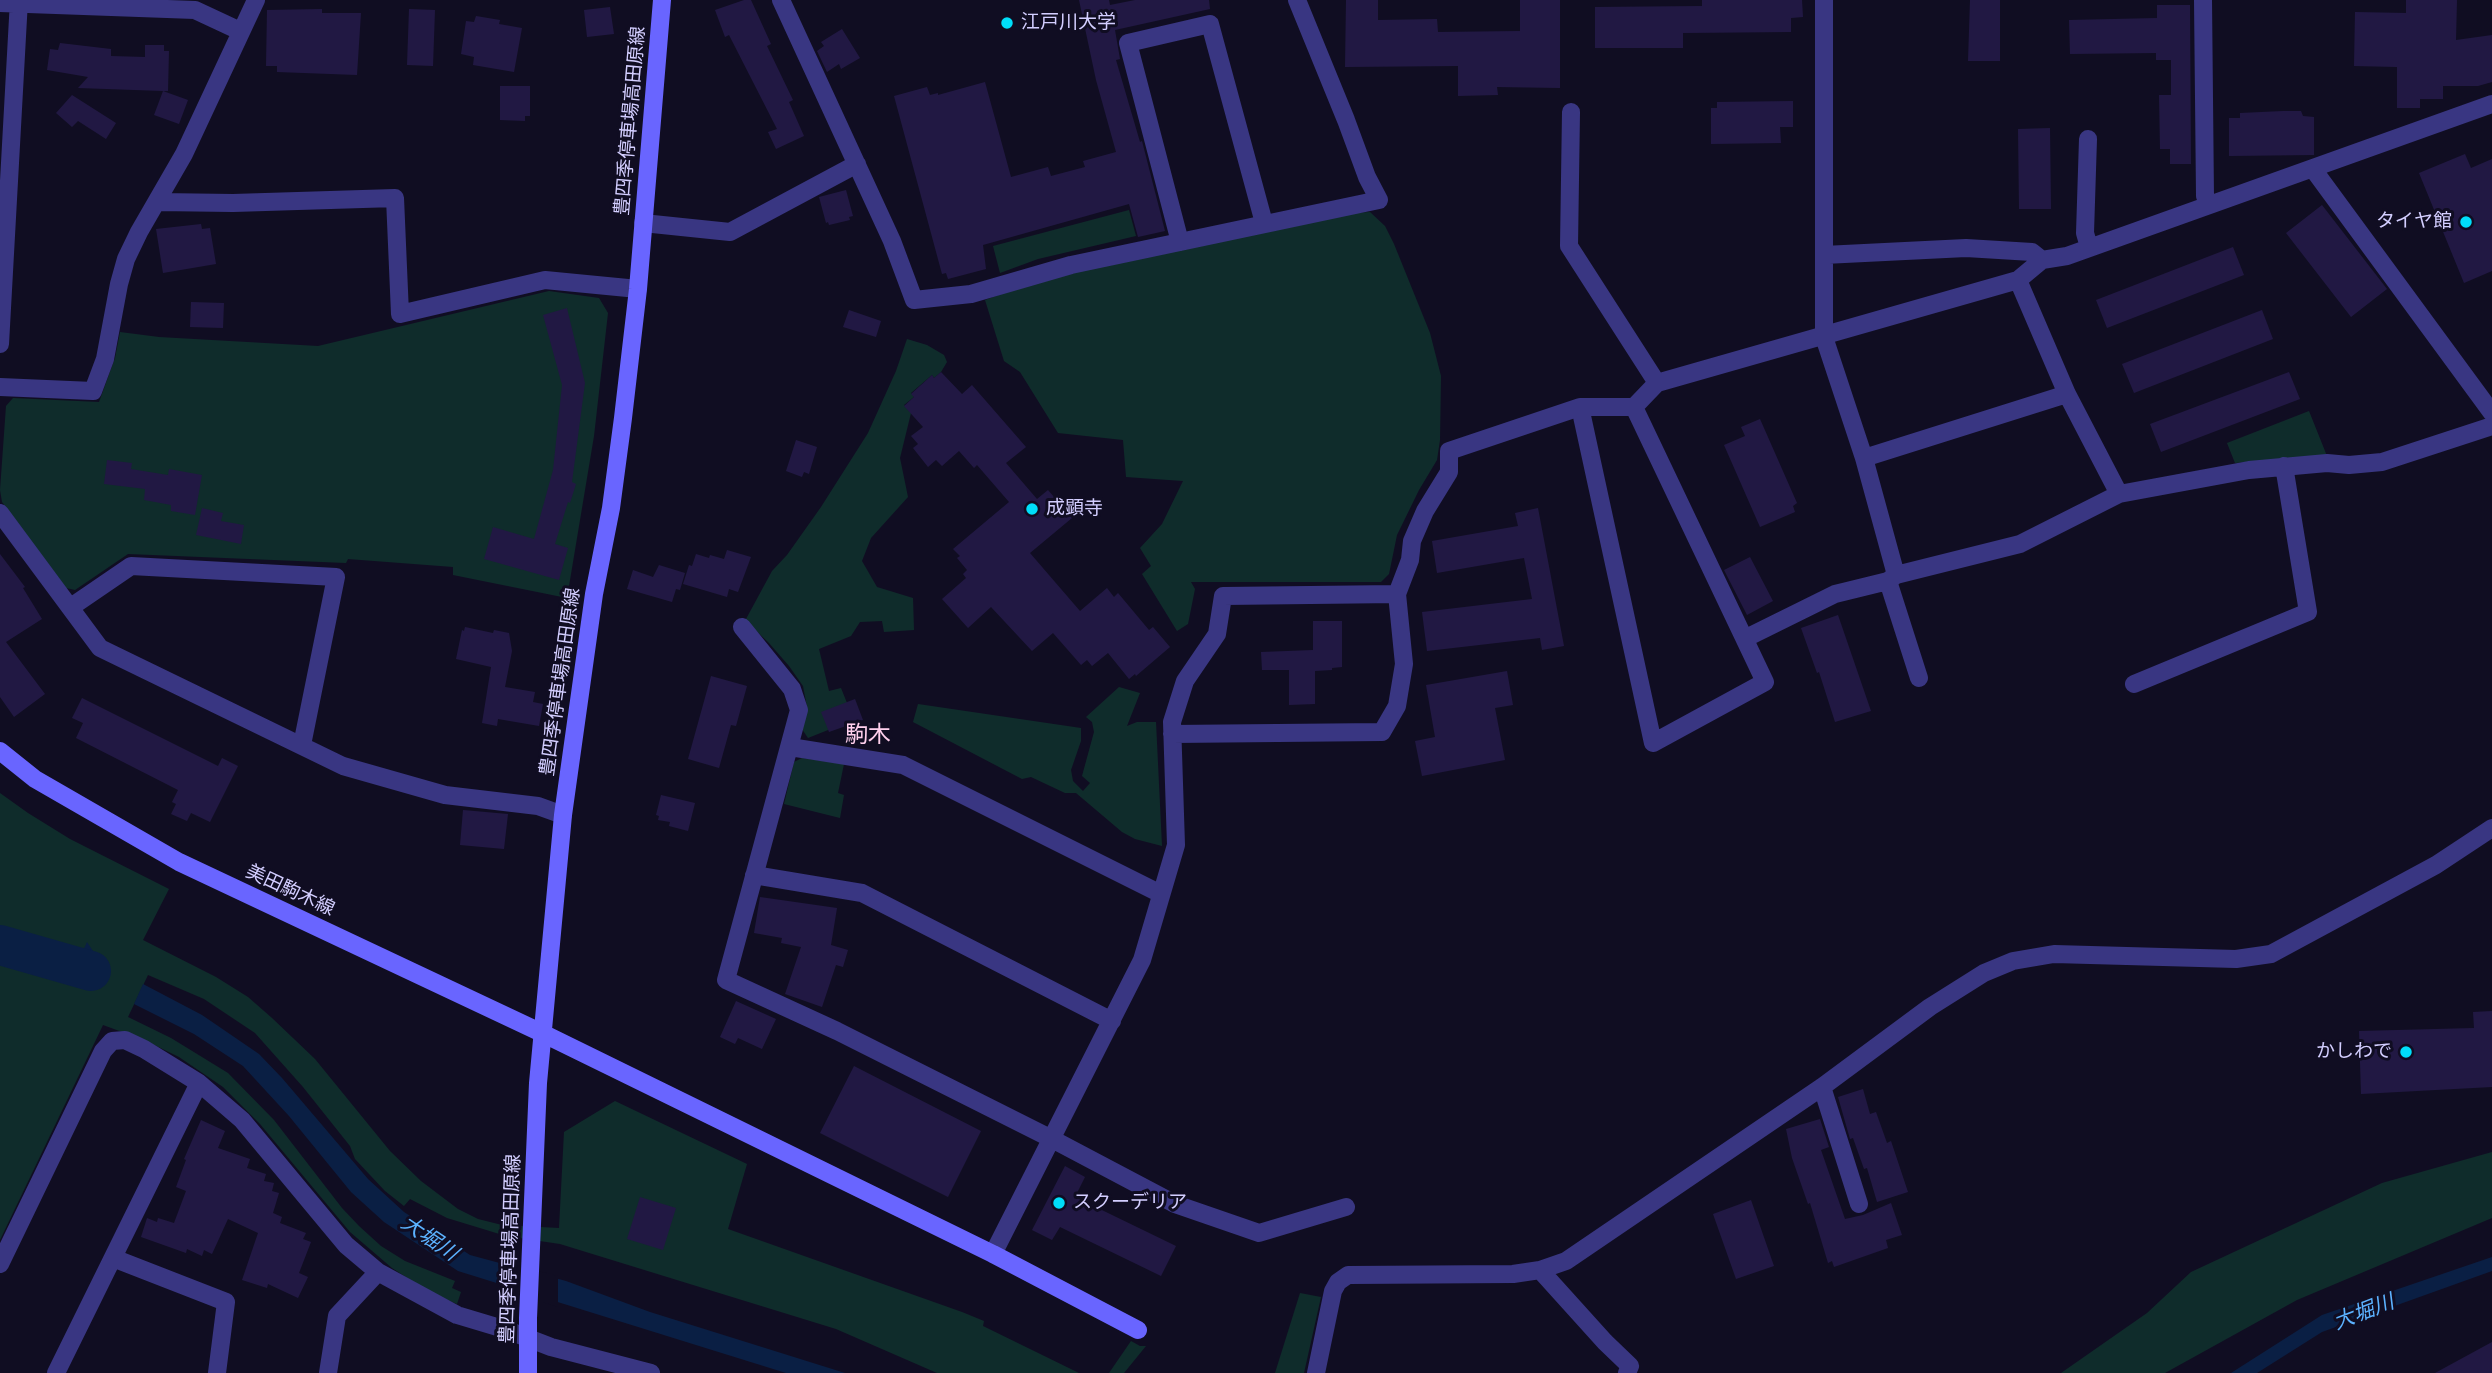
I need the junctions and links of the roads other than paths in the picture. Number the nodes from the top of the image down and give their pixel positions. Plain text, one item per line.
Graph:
1 (256, 0) edge
2 (662, 0) edge
3 (781, 0) edge
4 (1297, 0) edge
5 (1824, 0) edge
6 (2203, 0) edge
7 (19, 2) edge
8 (0, 3) edge
9 (146, 3) edge
10 (240, 31) junction
11 (2492, 104) edge
12 (1571, 112) dead end
13 (2088, 139) dead end
14 (857, 164) junction
15 (2313, 169) junction
16 (158, 202) junction
17 (2209, 204) junction
18 (643, 223) junction
19 (1264, 223) junction
20 (1180, 242) junction
21 (2089, 247) junction
22 (1824, 255) junction
23 (2042, 260) junction
24 (2018, 280) junction
25 (638, 289) junction
26 (1824, 337) junction
27 (0, 344) edge
28 (1657, 383) junction
29 (0, 387) edge
30 (2067, 394) junction
31 (1580, 407) junction
32 (1634, 407) junction
33 (2492, 413) edge
34 (2492, 426) edge
35 (1864, 458) junction
36 (2284, 466) junction
37 (2119, 494) junction
38 (0, 513) edge
39 (1892, 578) junction
40 (1397, 594) junction
41 (71, 607) junction
42 (742, 627) dead end
43 (1745, 638) junction
44 (1919, 678) dead end
45 (2134, 684) dead end
46 (1172, 734) junction
47 (302, 745) junction
48 (790, 747) junction
49 (0, 751) edge
50 (563, 815) junction
51 (2492, 828) edge
52 (754, 875) junction
53 (1161, 894) junction
54 (1112, 1021) junction
55 (542, 1033) junction
56 (199, 1083) junction
57 (1822, 1087) junction
58 (1052, 1139) junction
59 (1859, 1204) dead end
60 (1346, 1207) dead end
61 (993, 1254) junction
62 (113, 1258) junction
63 (0, 1264) edge
64 (1540, 1270) junction
65 (378, 1272) junction
66 (1138, 1330) dead end
67 (528, 1338) junction
68 (56, 1373) edge
69 (217, 1373) edge
70 (328, 1373) edge
71 (528, 1373) edge
72 (651, 1373) edge
73 (1316, 1373) edge
74 (1627, 1373) edge

1 - 10 street
2 - 18 main road, 豊四季停車場高田原線
3 - 14 street
4 - 19 street
5 - 22 street
6 - 17 street
7 - 8 street
7 - 9 street
7 - 27 street
9 - 10 street
10 - 16 street
11 - 15 street
12 - 28 street
13 - 21 street
14 - 18 street
14 - 20 street
15 - 17 street
15 - 33 street
16 - 25 street
16 - 29 street
17 - 21 street
18 - 25 main road, 豊四季停車場高田原線
19 - 20 street
19 - 20 street
21 - 23 street
22 - 23 street
22 - 26 street
23 - 24 street
24 - 26 street
24 - 30 street
25 - 50 main road, 豊四季停車場高田原線
26 - 28 street
26 - 35 street
28 - 32 street
30 - 35 street
30 - 37 street
31 - 32 street
31 - 40 street
31 - 43 street
32 - 43 street
34 - 36 street
35 - 39 street
36 - 37 street
36 - 45 street
37 - 39 street
38 - 41 street
39 - 43 street
39 - 44 street
40 - 46 street
40 - 46 street
41 - 47 street
41 - 47 street
42 - 48 street
46 - 53 street
47 - 50 street
48 - 52 street
48 - 53 street
49 - 55 main road, 美田駒木線
50 - 55 main road, 豊四季停車場高田原線
51 - 57 street
52 - 54 street
52 - 58 street
53 - 54 street
54 - 58 street
55 - 61 main road, 美田駒木線
55 - 67 main road, 豊四季停車場高田原線
56 - 62 street
56 - 63 street
56 - 65 street
57 - 59 street
57 - 64 street
58 - 60 street
58 - 61 street
61 - 66 main road, 美田駒木線
62 - 68 street
62 - 69 street
64 - 73 street
64 - 74 street
65 - 67 street
65 - 70 street
67 - 71 main road, 豊四季停車場高田原線
67 - 72 street

